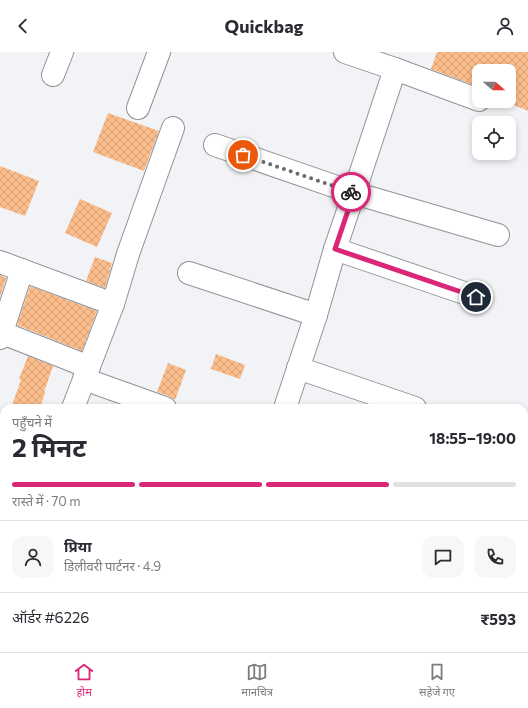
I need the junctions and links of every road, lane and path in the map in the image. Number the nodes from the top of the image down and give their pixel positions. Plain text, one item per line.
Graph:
1 (62, 52) edge
2 (159, 52) edge
3 (345, 52) edge
4 (395, 69) junction
5 (53, 75) dead end
6 (472, 98) edge
7 (138, 108) dead end
8 (173, 128) dead end
9 (215, 145) dead end
10 (354, 193) junction
11 (498, 235) dead end
12 (335, 249) junction
13 (0, 262) edge
14 (22, 270) junction
15 (189, 273) dead end
16 (476, 297) dead end
17 (113, 304) junction
18 (316, 315) junction
19 (1, 334) edge
20 (298, 368) junction
21 (87, 373) junction
22 (75, 404) edge
23 (156, 404) edge
24 (286, 404) edge
25 (403, 404) edge

1 - 5 street
2 - 7 street
3 - 4 street
4 - 6 street
4 - 10 street
8 - 17 street
9 - 10 street
10 - 11 street
10 - 12 street
12 - 16 street
12 - 18 street
13 - 14 street
14 - 17 street
14 - 19 street
15 - 18 street
17 - 21 street
18 - 20 street
19 - 21 street
20 - 24 street
20 - 25 street
21 - 22 street
21 - 23 street

